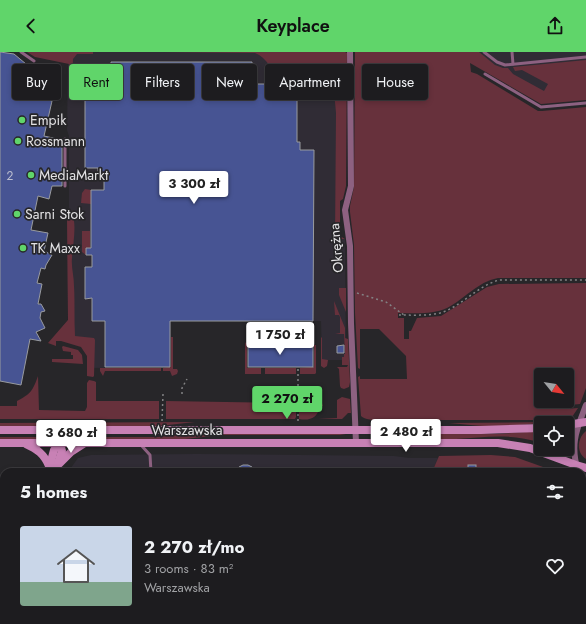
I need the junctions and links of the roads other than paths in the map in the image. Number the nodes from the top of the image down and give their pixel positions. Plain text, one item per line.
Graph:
1 (22, 52) edge
2 (350, 52) edge
3 (484, 52) edge
4 (512, 52) edge
5 (573, 52) edge
6 (586, 57) edge
7 (574, 58) junction
8 (34, 61) dead end
9 (513, 64) junction
10 (484, 74) dead end
11 (586, 103) edge
12 (65, 140) dead end
13 (66, 186) dead end
14 (586, 405) edge
15 (582, 423) edge
16 (534, 428) edge
17 (0, 430) edge
18 (61, 430) junction
19 (356, 430) junction
20 (24, 442) junction
21 (86, 442) junction
22 (0, 443) edge
23 (60, 443) junction
24 (138, 443) junction
25 (356, 443) junction
26 (48, 468) edge
27 (48, 468) edge
28 (57, 468) edge
29 (151, 468) edge
30 (575, 468) edge
31 (577, 468) edge

1 - 8 lane
2 - 19 street, Okrężna
3 - 9 lane
4 - 9 lane
5 - 7 lane
6 - 7 lane
7 - 9 lane
10 - 11 lane
12 - 13 lane
14 - 15 street
15 - 31 street
16 - 19 main road, Warszawska
17 - 18 main road, Warszawska
18 - 19 main road, Warszawska
18 - 23 main road
19 - 25 street, Okrężna
20 - 22 main road, Warszawska
20 - 23 main road, Warszawska
20 - 27 main road
21 - 23 main road, Warszawska
21 - 24 main road, Warszawska
21 - 28 main road
23 - 26 main road
23 - 28 main road
24 - 25 main road, Warszawska
24 - 29 lane
25 - 30 main road, Warszawska

